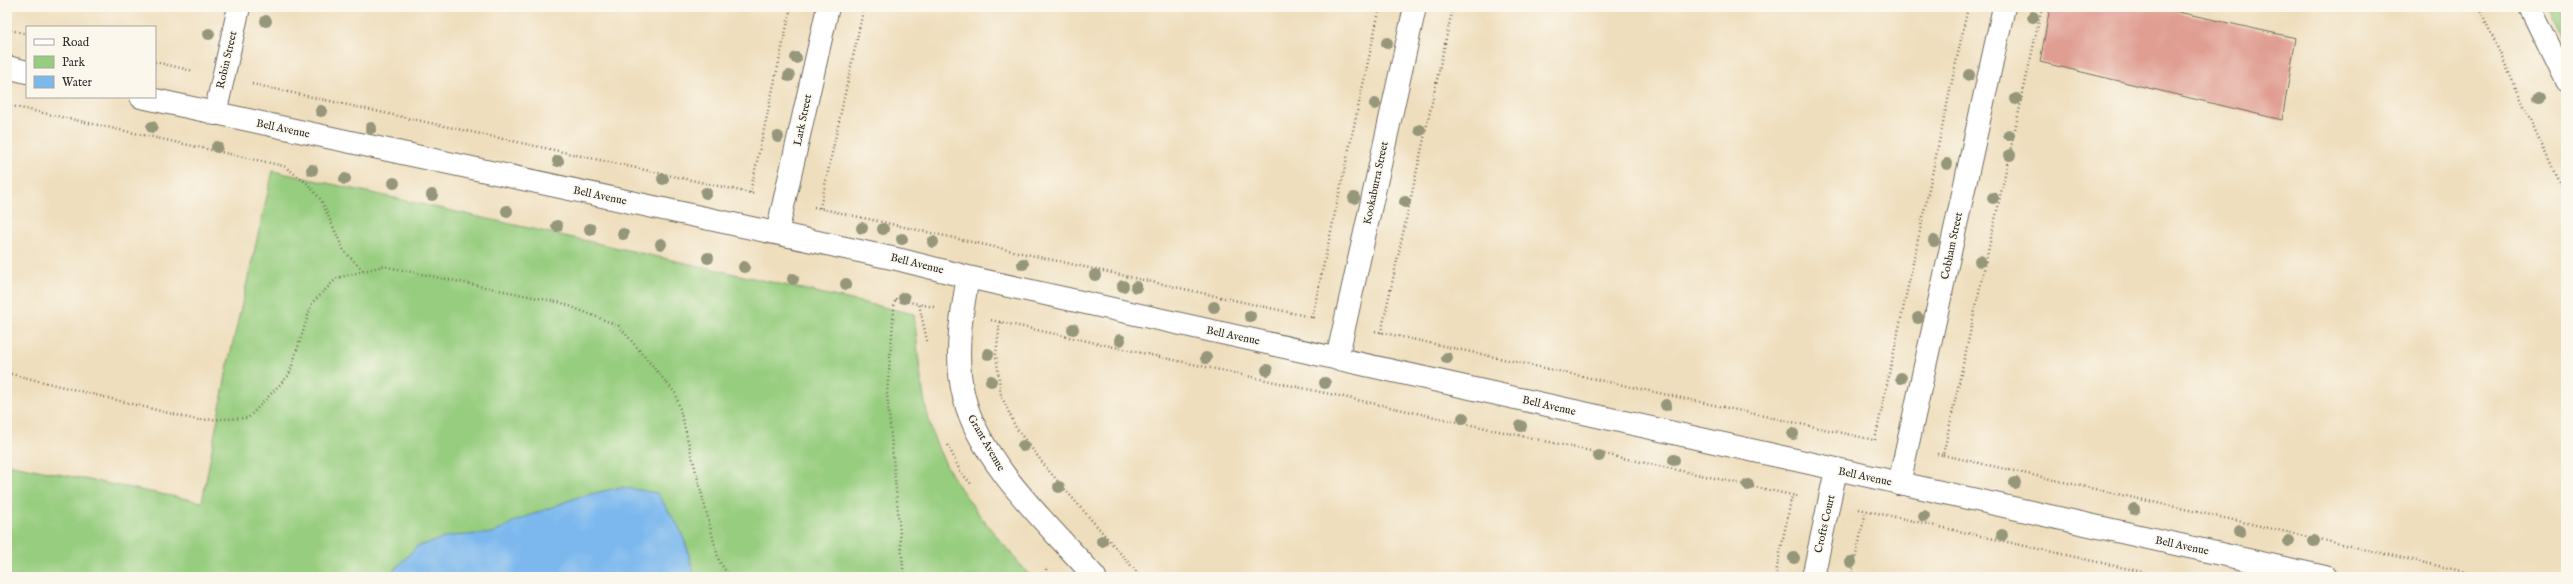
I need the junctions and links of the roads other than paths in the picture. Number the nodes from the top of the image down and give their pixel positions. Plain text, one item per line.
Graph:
1 (239, 7) edge
2 (828, 7) edge
3 (1415, 7) edge
4 (2004, 7) edge
5 (2530, 7) edge
6 (7, 67) edge
7 (26, 72) edge
8 (2566, 81) edge
9 (145, 98) edge
10 (215, 114) junction
11 (777, 233) junction
12 (968, 277) junction
13 (1337, 359) junction
14 (1836, 470) junction
15 (1899, 484) junction
16 (1095, 577) edge
17 (1813, 577) edge
18 (2321, 577) edge

1 - 10 street, Robin Street
2 - 11 street, Lark Street
3 - 13 street, Kookaburra Street
4 - 15 street, Cobham Street
5 - 8 street
6 - 7 street
9 - 10 street, Bell Avenue
10 - 11 street, Bell Avenue
11 - 12 street, Bell Avenue
12 - 13 street, Bell Avenue
12 - 16 street, Grant Avenue
13 - 14 street, Bell Avenue
14 - 15 street, Bell Avenue
14 - 17 street, Crofts Court
15 - 18 street, Bell Avenue

